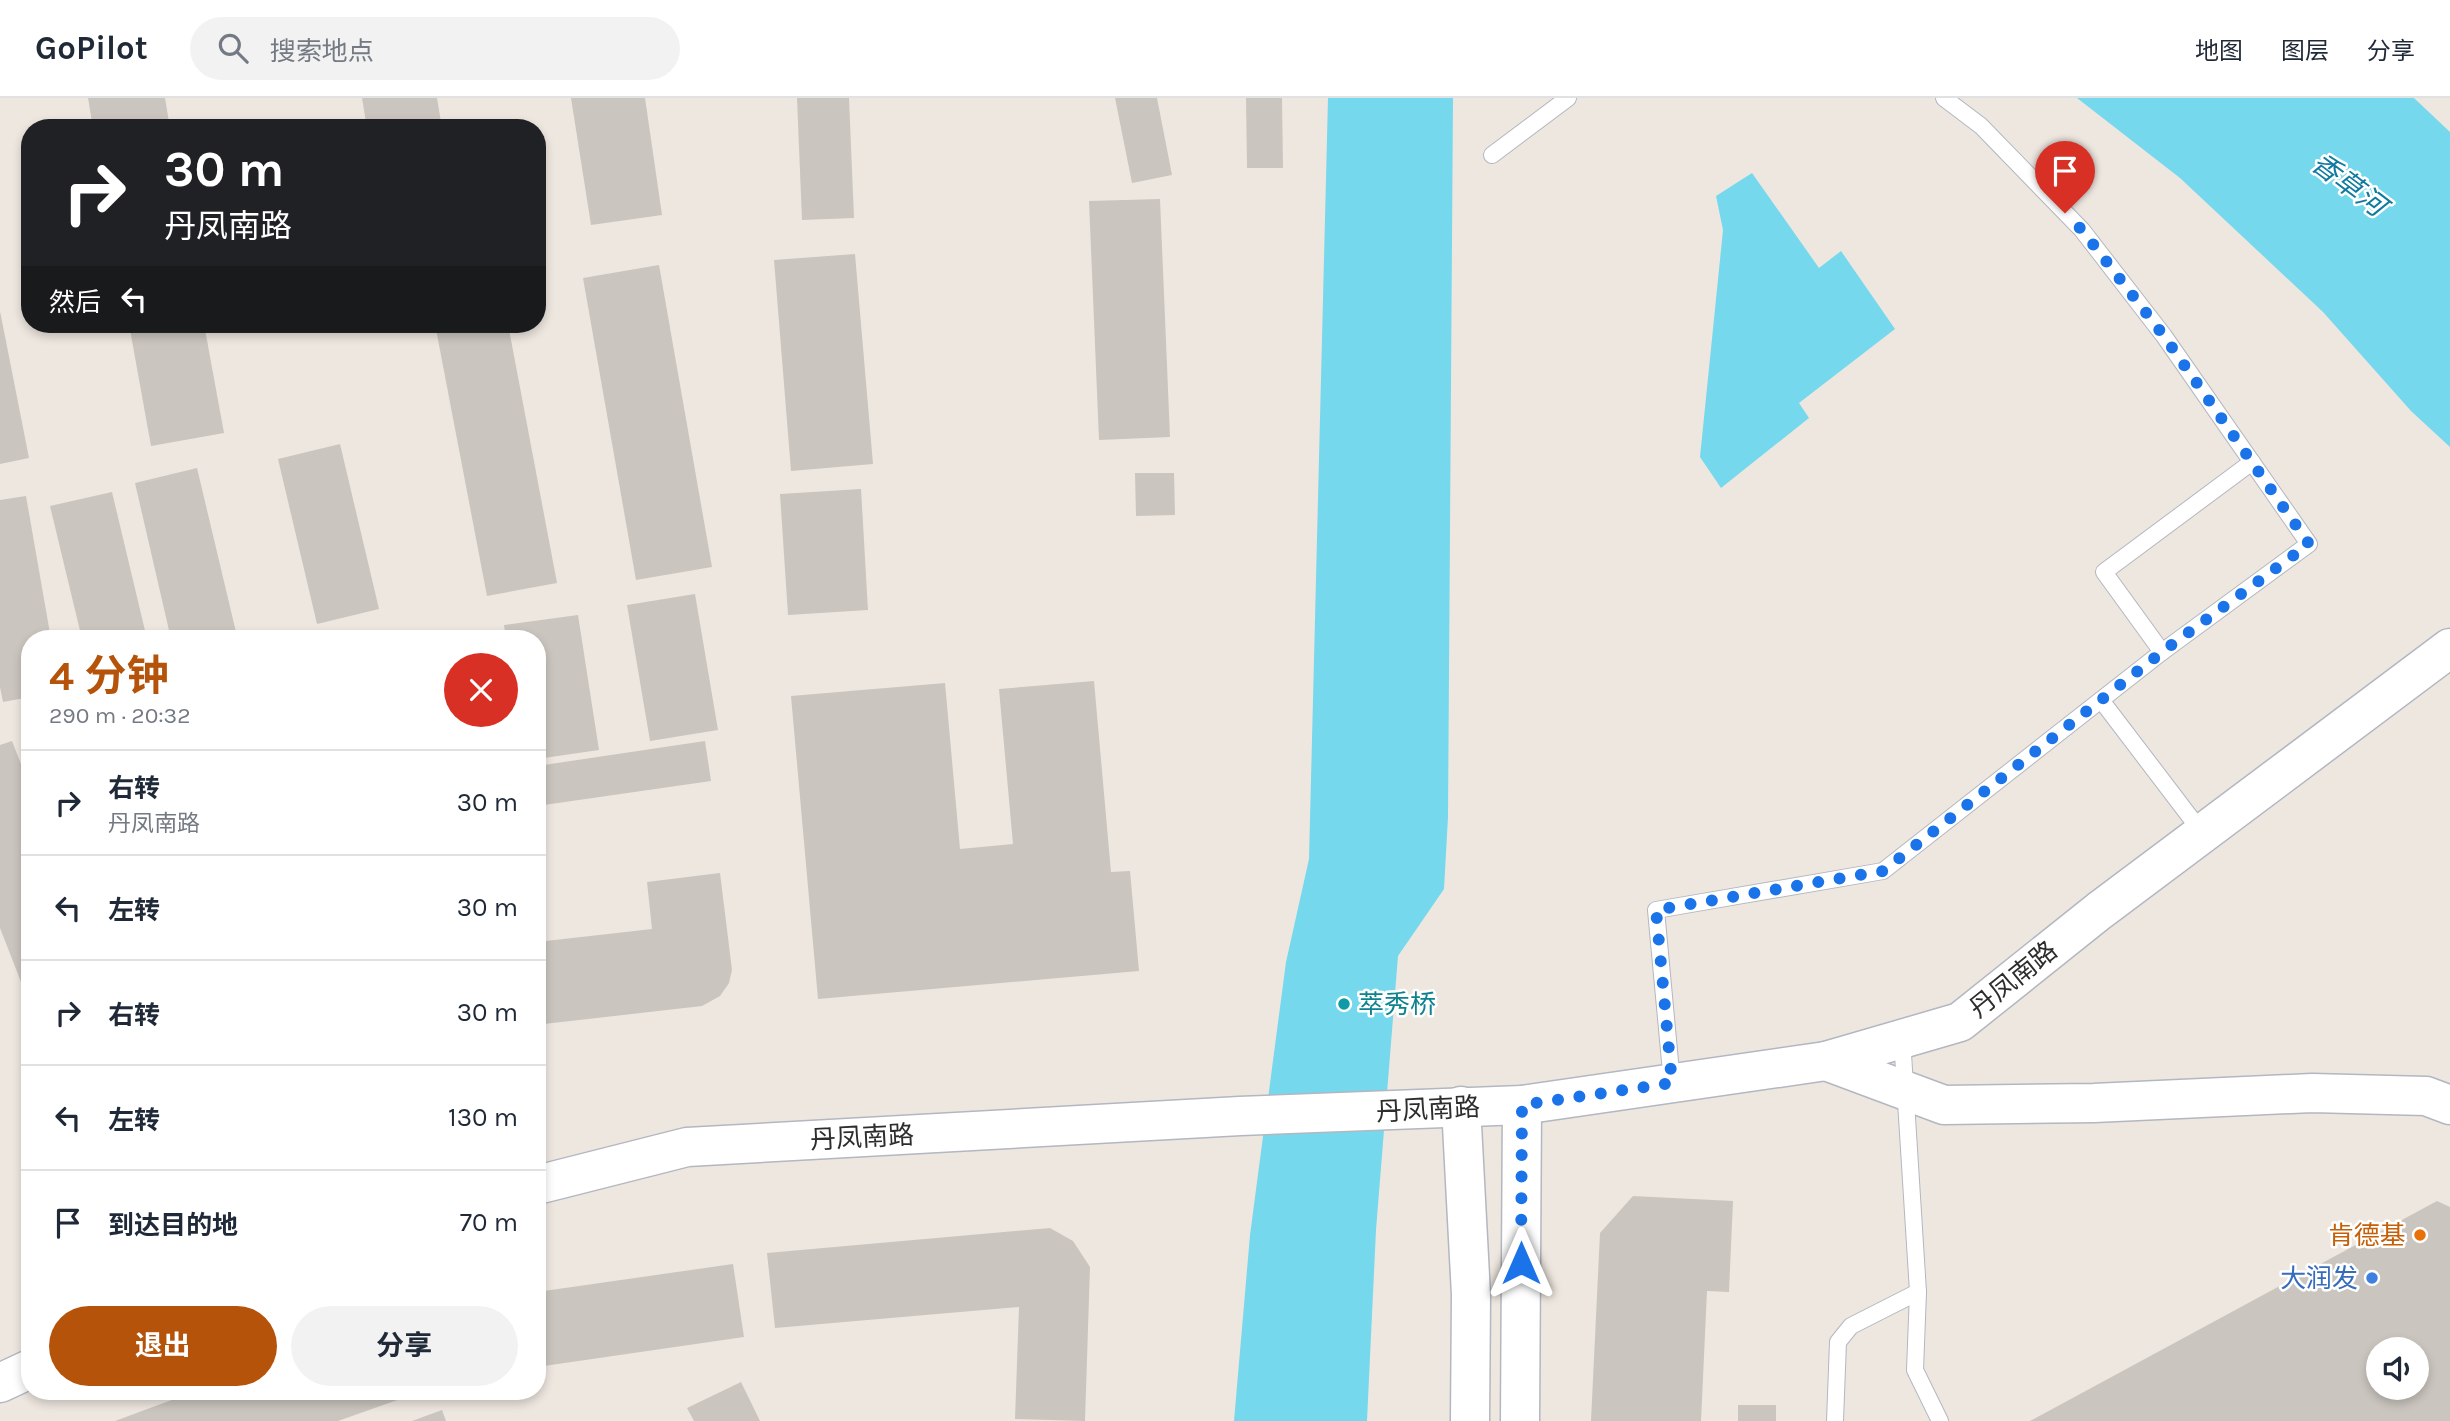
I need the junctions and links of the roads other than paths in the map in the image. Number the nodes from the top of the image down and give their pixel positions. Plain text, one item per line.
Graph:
1 (1568, 98) edge
2 (1944, 98) edge
3 (1492, 155) dead end
4 (2252, 462) junction
5 (2162, 652) junction
6 (2448, 655) edge
7 (2101, 701) junction
8 (2203, 834) junction
9 (1902, 1038) junction
10 (1826, 1061) junction
11 (1672, 1083) junction
12 (1905, 1090) junction
13 (1522, 1105) junction
14 (2450, 1105) edge
15 (1461, 1106) junction
16 (546, 1183) edge
17 (1918, 1292) junction
18 (21, 1373) edge
19 (0, 1383) edge
20 (1470, 1421) edge
21 (1520, 1421) edge
22 (1835, 1421) edge
23 (1940, 1421) edge

1 - 3 lane
2 - 4 lane
4 - 5 lane
4 - 5 lane
5 - 7 lane
6 - 8 main road, 丹凤南路
7 - 8 lane
7 - 11 lane
8 - 9 main road, 丹凤南路
9 - 10 main road, 丹凤南路
9 - 12 lane
10 - 11 main road, 丹凤南路
10 - 12 main road
11 - 13 main road, 丹凤南路
12 - 14 main road
12 - 17 lane
13 - 15 main road, 丹凤南路
13 - 21 main road
15 - 16 main road, 丹凤南路
15 - 20 main road
17 - 22 lane
17 - 23 lane
18 - 19 main road

